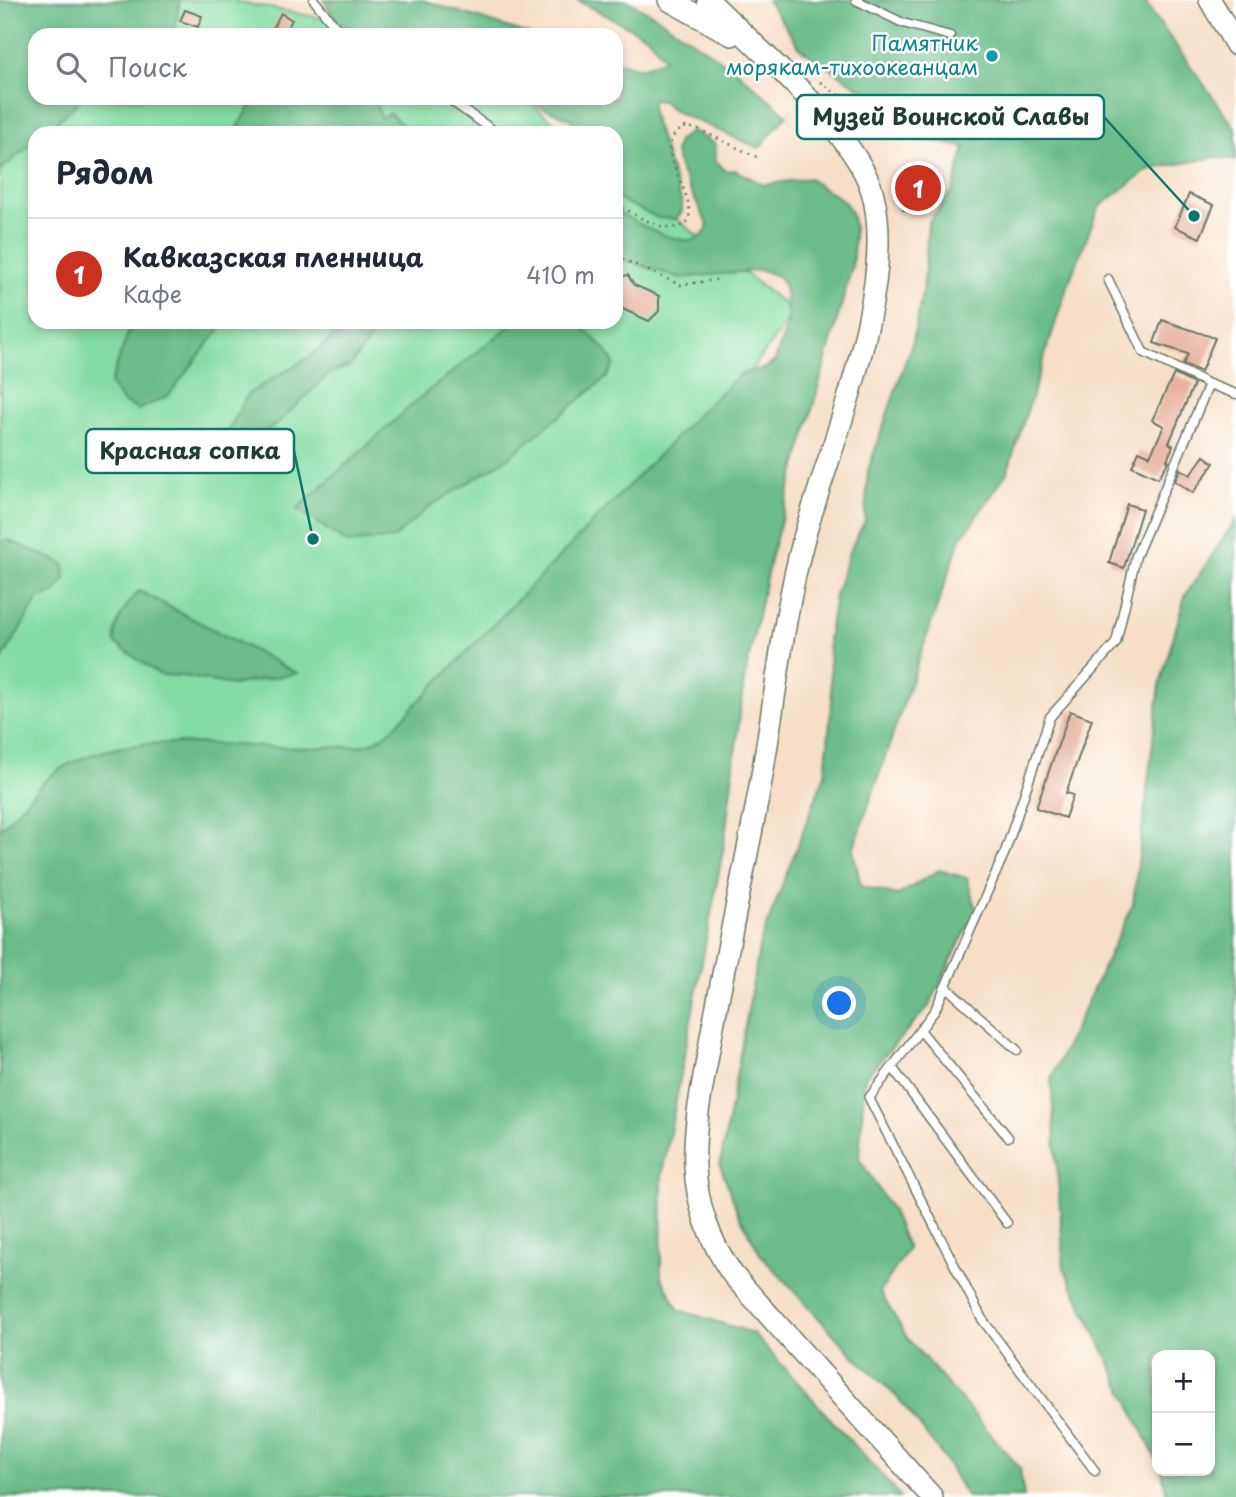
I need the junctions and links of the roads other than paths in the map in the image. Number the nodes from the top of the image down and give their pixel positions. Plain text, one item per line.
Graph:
1 (314, 0) edge
2 (669, 0) edge
3 (708, 0) edge
4 (856, 0) edge
5 (1210, 0) edge
6 (336, 28) edge
7 (950, 36) dead end
8 (1236, 45) edge
9 (764, 55) junction
10 (457, 105) edge
11 (487, 126) edge
12 (1108, 279) dead end
13 (1209, 384) junction
14 (1236, 394) edge
15 (946, 986) junction
16 (920, 1030) junction
17 (1017, 1050) dead end
18 (892, 1067) junction
19 (1008, 1137) dead end
20 (1007, 1223) dead end
21 (1095, 1471) dead end
22 (932, 1497) edge

1 - 6 lane
2 - 9 street
3 - 9 street
4 - 7 lane
5 - 8 street
9 - 22 street
10 - 11 lane
12 - 13 lane
13 - 14 lane
13 - 15 lane
15 - 16 lane
15 - 17 lane
16 - 18 lane
16 - 19 lane
18 - 20 lane
18 - 21 lane

